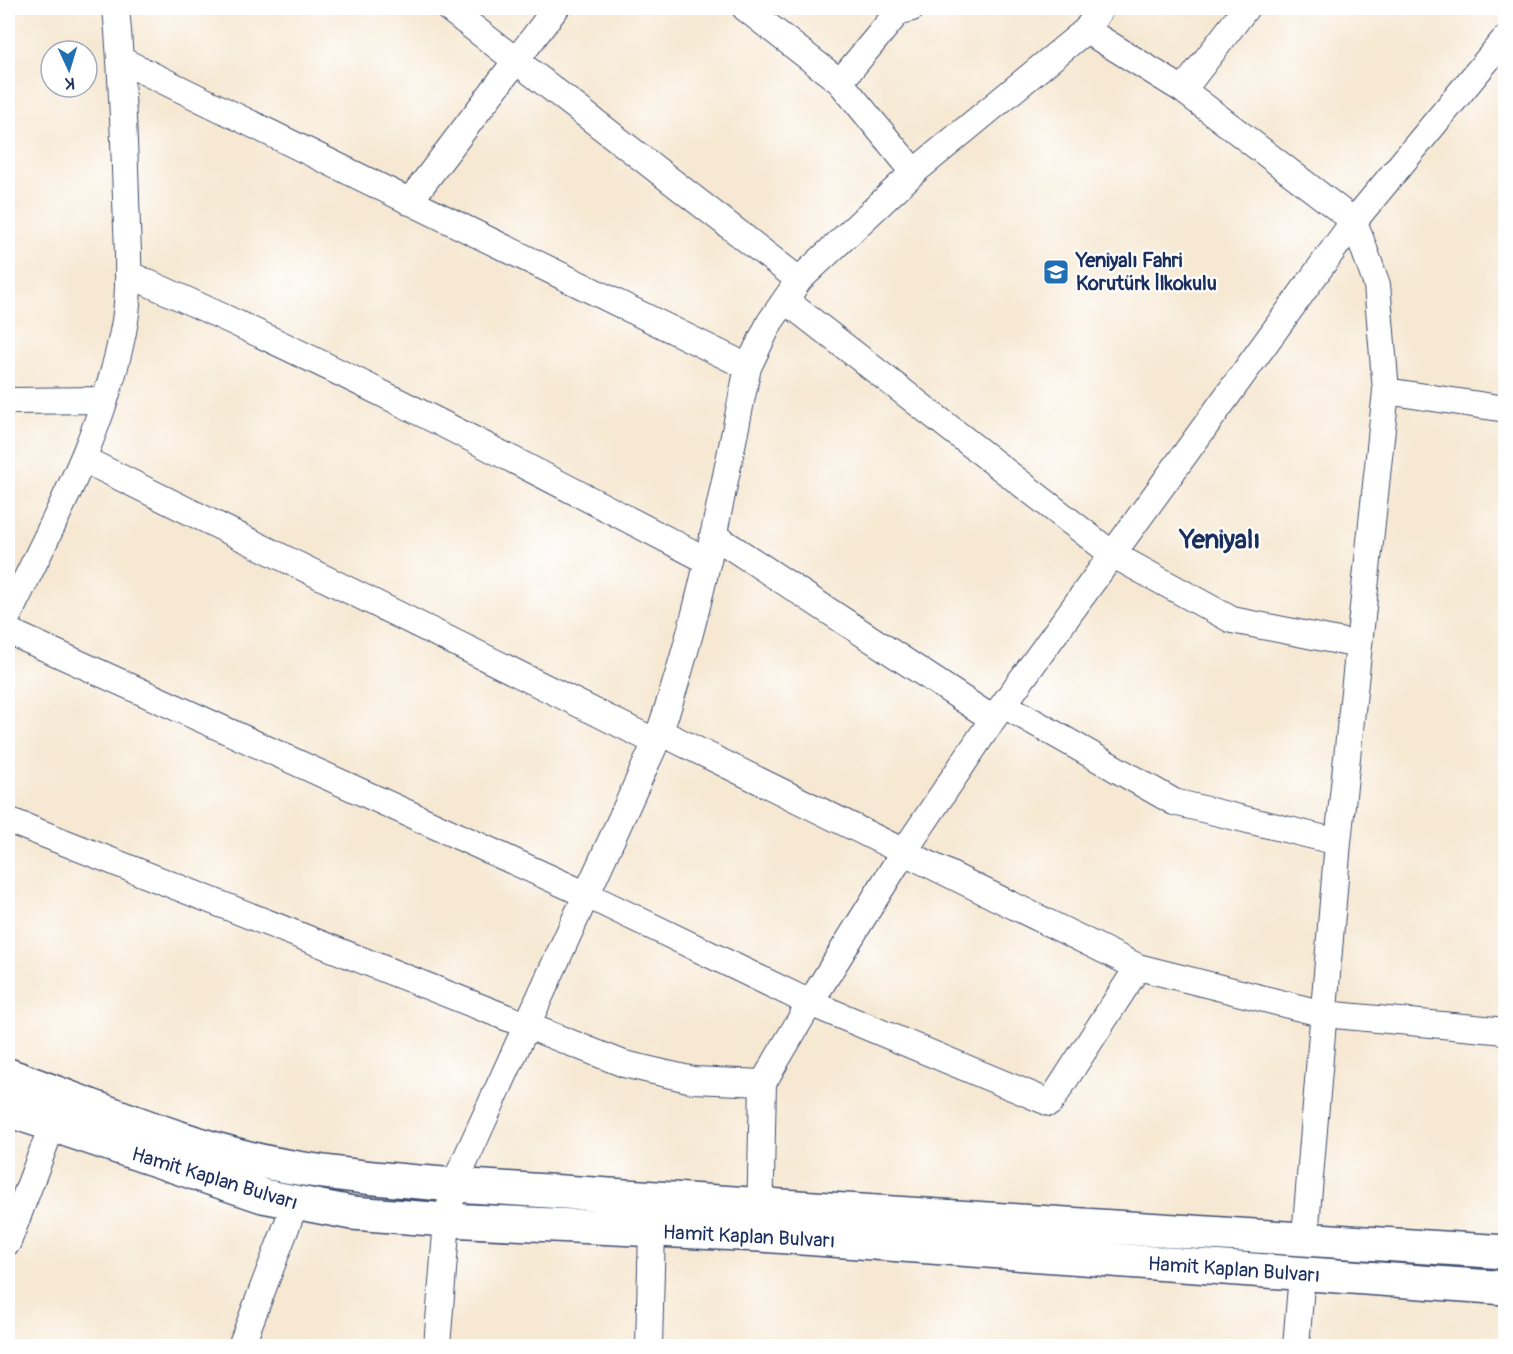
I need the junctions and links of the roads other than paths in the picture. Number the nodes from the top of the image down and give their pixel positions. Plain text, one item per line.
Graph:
1 (116, 8) edge
2 (448, 8) edge
3 (556, 8) edge
4 (745, 8) edge
5 (1101, 8) edge
6 (1246, 8) edge
7 (901, 9) edge
8 (1086, 30) junction
9 (1505, 40) edge
10 (121, 60) junction
11 (517, 60) junction
12 (840, 82) junction
13 (1183, 90) junction
14 (914, 172) junction
15 (409, 202) junction
16 (1354, 222) junction
17 (128, 274) junction
18 (792, 290) junction
19 (748, 367) junction
20 (1386, 391) junction
21 (105, 400) junction
22 (8, 401) edge
23 (1506, 409) edge
24 (83, 459) junction
25 (713, 535) junction
26 (1112, 554) junction
27 (708, 561) junction
28 (8, 616) edge
29 (8, 631) edge
30 (1359, 645) junction
31 (998, 712) junction
32 (658, 737) junction
33 (8, 820) edge
34 (1338, 842) junction
35 (903, 853) junction
36 (585, 894) junction
37 (1138, 967) junction
38 (810, 1003) junction
39 (1324, 1014) junction
40 (527, 1026) junction
41 (1506, 1031) edge
42 (8, 1075) edge
43 (763, 1083) junction
44 (8, 1110) edge
45 (52, 1126) junction
46 (454, 1185) junction
47 (761, 1203) junction
48 (295, 1204) junction
49 (447, 1220) junction
50 (652, 1230) junction
51 (760, 1235) junction
52 (1305, 1238) junction
53 (8, 1242) edge
54 (1506, 1252) edge
55 (1302, 1274) junction
56 (1506, 1288) edge
57 (241, 1347) edge
58 (437, 1347) edge
59 (649, 1347) edge
60 (1296, 1347) edge

1 - 10 street
2 - 11 street
3 - 11 street
4 - 12 street
5 - 8 street
6 - 13 street
7 - 12 street
8 - 13 street
8 - 14 street
9 - 16 street
10 - 15 street
10 - 17 street
11 - 15 street
11 - 18 street
12 - 14 street
13 - 16 street
14 - 18 street
15 - 19 street
16 - 20 street
16 - 26 street
17 - 21 street
17 - 27 street
18 - 19 street
18 - 26 street
19 - 25 street
20 - 23 street
20 - 30 street
21 - 22 street
21 - 24 street
24 - 28 street
24 - 32 street
25 - 27 street
25 - 31 street
26 - 30 street
26 - 31 street
27 - 32 street
29 - 36 street
30 - 34 street
31 - 34 street
31 - 35 street
32 - 35 street
32 - 36 street
33 - 40 street
34 - 39 street
35 - 37 street
35 - 38 street
36 - 38 street
36 - 40 street
37 - 38 street
37 - 39 street
38 - 43 street
39 - 41 street
39 - 52 street
40 - 43 street
40 - 46 street
42 - 46 main road, Hamit Kaplan Bulvarı
43 - 47 street
44 - 45 main road, Hamit Kaplan Bulvarı
45 - 48 main road, Hamit Kaplan Bulvarı
45 - 53 street
46 - 47 main road, Hamit Kaplan Bulvarı
46 - 49 street
47 - 51 street
47 - 52 main road, Hamit Kaplan Bulvarı
48 - 49 main road, Hamit Kaplan Bulvarı
48 - 57 street
49 - 50 main road, Hamit Kaplan Bulvarı
49 - 58 street
50 - 51 main road, Hamit Kaplan Bulvarı
50 - 59 street
51 - 55 main road, Hamit Kaplan Bulvarı
52 - 54 main road, Hamit Kaplan Bulvarı
55 - 56 main road, Hamit Kaplan Bulvarı
55 - 60 street

